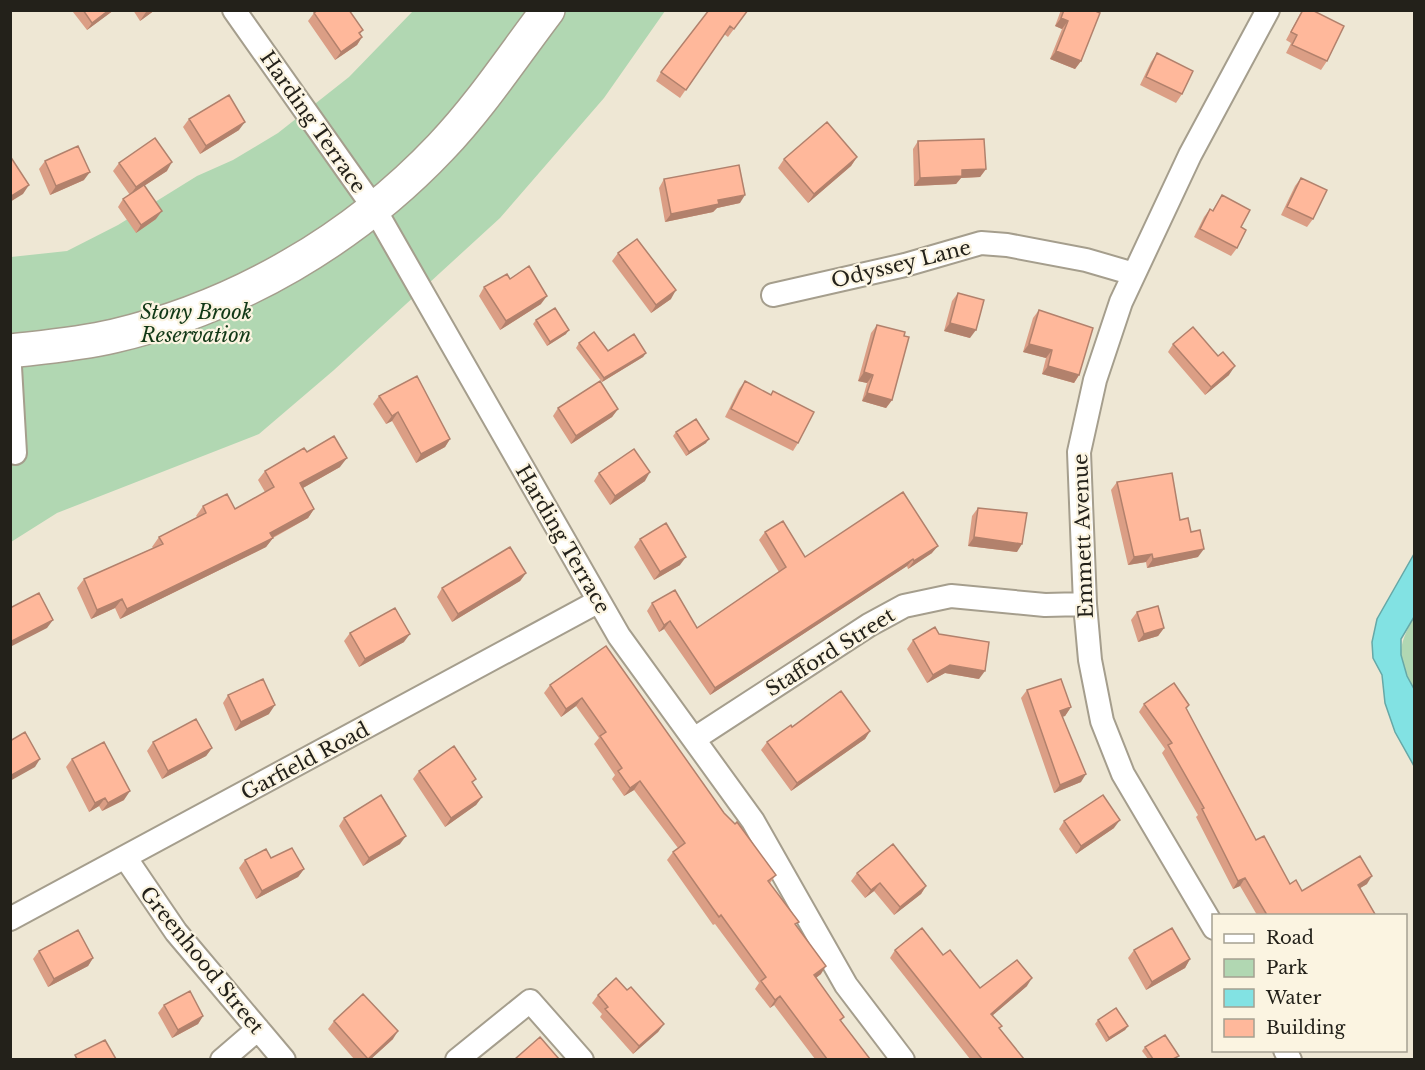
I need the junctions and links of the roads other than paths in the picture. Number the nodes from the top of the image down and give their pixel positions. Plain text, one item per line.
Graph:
1 (234, 10) edge
2 (548, 10) edge
3 (1268, 10) edge
4 (374, 208) junction
5 (1134, 274) junction
6 (773, 295) dead end
7 (10, 351) edge
8 (10, 367) edge
9 (15, 453) dead end
10 (599, 601) junction
11 (1085, 604) junction
12 (694, 739) junction
13 (125, 857) junction
14 (10, 919) edge
15 (1212, 925) edge
16 (258, 1029) junction
17 (222, 1059) edge
18 (284, 1059) edge
19 (457, 1059) edge
20 (582, 1059) edge
21 (903, 1059) edge

1 - 4 street, Harding Terrace
2 - 4 main road
3 - 5 street, Emmett Avenue
4 - 7 main road
4 - 10 street, Harding Terrace
5 - 6 street, Odyssey Lane
5 - 11 street, Emmett Avenue
8 - 9 street
10 - 12 street, Harding Terrace
10 - 13 street, Garfield Road
11 - 12 street, Stafford Street
11 - 15 street, Emmett Avenue
12 - 21 street, Harding Terrace
13 - 14 street, Garfield Road
13 - 16 street, Greenhood Street
16 - 17 street
16 - 18 street, Greenhood Street
19 - 20 street

